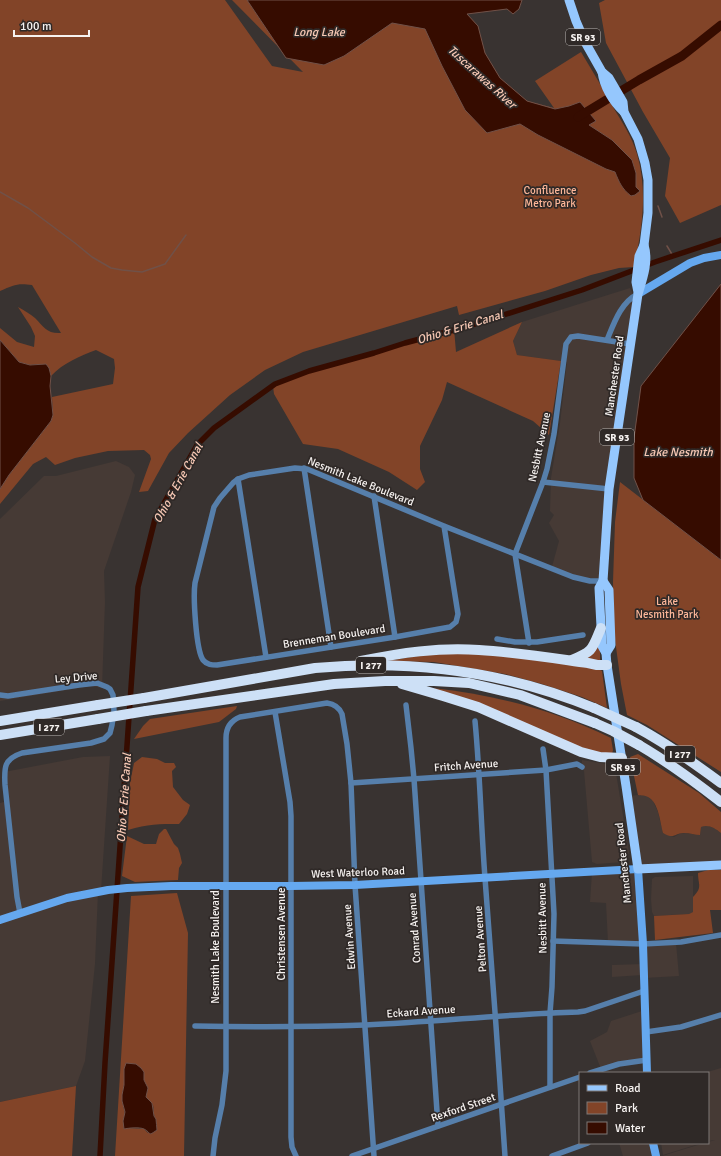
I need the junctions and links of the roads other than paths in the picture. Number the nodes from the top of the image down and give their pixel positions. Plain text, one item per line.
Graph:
1 (569, 0) edge
2 (721, 255) edge
3 (638, 294) junction
4 (607, 340) junction
5 (630, 344) junction
6 (304, 468) junction
7 (238, 479) junction
8 (544, 482) junction
9 (609, 489) junction
10 (374, 496) junction
11 (444, 526) junction
12 (515, 554) junction
13 (603, 581) junction
14 (600, 628) junction
15 (583, 635) dead end
16 (395, 637) junction
17 (497, 639) dead end
18 (528, 643) junction
19 (331, 647) junction
20 (606, 653) junction
21 (266, 657) junction
22 (571, 660) junction
23 (217, 665) joint
24 (607, 665) junction
25 (338, 666) junction
26 (389, 681) junction
27 (0, 695) edge
28 (406, 704) dead end
29 (275, 712) junction
30 (0, 721) edge
31 (475, 721) dead end
32 (0, 735) edge
33 (543, 749) dead end
34 (622, 758) junction
35 (582, 767) dead end
36 (546, 770) junction
37 (480, 774) junction
38 (414, 779) junction
39 (350, 783) junction
40 (721, 783) edge
41 (721, 802) edge
42 (721, 865) edge
43 (638, 869) junction
44 (552, 873) junction
45 (485, 877) junction
46 (420, 881) junction
47 (356, 885) junction
48 (225, 886) junction
49 (291, 886) junction
50 (20, 913) junction
51 (0, 920) edge
52 (721, 935) edge
53 (553, 941) junction
54 (643, 944) junction
55 (644, 991) junction
56 (550, 1013) junction
57 (721, 1015) edge
58 (495, 1016) junction
59 (430, 1021) junction
60 (365, 1025) junction
61 (195, 1026) dead end
62 (225, 1026) junction
63 (291, 1026) junction
64 (646, 1032) junction
65 (647, 1060) junction
66 (593, 1072) edge
67 (647, 1072) edge
68 (579, 1077) edge
69 (550, 1087) junction
70 (502, 1104) junction
71 (438, 1126) junction
72 (585, 1144) edge
73 (653, 1144) edge
74 (373, 1148) junction
75 (213, 1156) edge
76 (296, 1156) edge
77 (352, 1156) edge
78 (374, 1156) edge
79 (505, 1156) edge
80 (552, 1156) edge
81 (656, 1156) edge

1 - 3 main road, Manchester Road / SR 93
2 - 3 main road
3 - 4 street
3 - 5 main road, Manchester Road / SR 93
4 - 5 street, Nesbitt Avenue
4 - 8 street, Nesbitt Avenue
5 - 9 main road, Manchester Road / SR 93
6 - 7 street, Nesmith Lake Boulevard
6 - 10 street, Nesmith Lake Boulevard
6 - 19 street
7 - 21 street
7 - 23 street, Nesmith Lake Boulevard
8 - 9 street
8 - 12 street, Nesbitt Avenue
9 - 13 main road, Manchester Road / SR 93
10 - 11 street, Nesmith Lake Boulevard
10 - 16 street
11 - 12 street, Nesmith Lake Boulevard
11 - 16 street, Brenneman Boulevard
12 - 13 street, Nesmith Lake Boulevard
12 - 18 street
13 - 14 main road, Manchester Road / SR 93
13 - 20 main road, Manchester Road / SR 93
14 - 20 main road, Manchester Road / SR 93
14 - 22 highway
15 - 18 street
16 - 19 street, Brenneman Boulevard
17 - 18 street
19 - 21 street, Brenneman Boulevard
20 - 24 main road, Manchester Road / SR 93
21 - 23 street, Brenneman Boulevard
22 - 24 highway
22 - 25 highway
24 - 34 main road, Manchester Road / SR 93
25 - 30 highway, I 277, bridge
25 - 40 highway, I 277, bridge
26 - 32 highway, I 277, bridge
26 - 34 highway
26 - 41 highway, I 277, bridge
27 - 50 street, Ley Drive
28 - 38 street, Conrad Avenue
29 - 39 street, Edwin Avenue
29 - 48 street, Nesmith Lake Boulevard
29 - 49 street, Christensen Avenue
31 - 37 street, Pelton Avenue
33 - 36 street, Nesbitt Avenue
34 - 43 main road, Manchester Road / SR 93
35 - 36 street, Fritch Avenue
36 - 37 street, Fritch Avenue
36 - 44 street, Nesbitt Avenue
37 - 38 street, Fritch Avenue
37 - 45 street, Pelton Avenue
38 - 39 street, Fritch Avenue
38 - 46 street, Conrad Avenue
39 - 47 street, Edwin Avenue
42 - 43 main road, West Waterloo Road
43 - 44 main road, West Waterloo Road
43 - 54 main road, Manchester Road / SR 93
44 - 45 main road, West Waterloo Road
44 - 53 street, Nesbitt Avenue
45 - 46 main road, West Waterloo Road
45 - 58 street, Pelton Avenue
46 - 47 main road, West Waterloo Road
46 - 59 street, Conrad Avenue
47 - 49 main road, West Waterloo Road
47 - 60 street, Edwin Avenue
48 - 49 main road, West Waterloo Road
48 - 50 main road, West Waterloo Road
48 - 62 street, Nesmith Lake Boulevard
49 - 63 street, Christensen Avenue
50 - 51 main road, West Waterloo Road
52 - 54 street
53 - 54 street
53 - 56 street, Nesbitt Avenue
54 - 55 main road, Manchester Road / SR 93
55 - 56 street, Eckard Avenue
55 - 64 main road, Manchester Road / SR 93
56 - 58 street, Eckard Avenue
56 - 69 street, Nesbitt Avenue
57 - 64 street
58 - 59 street, Eckard Avenue
58 - 70 street, Pelton Avenue
59 - 60 street, Eckard Avenue
59 - 71 street, Conrad Avenue
60 - 63 street, Eckard Avenue
60 - 74 street, Edwin Avenue
61 - 62 street, Eckard Avenue
62 - 63 street, Eckard Avenue
62 - 75 street, Nesmith Lake Boulevard
63 - 76 street, Christensen Avenue
64 - 65 main road, Manchester Road / SR 93
65 - 66 street
65 - 67 main road, Manchester Road / SR 93
68 - 69 street, Rexford Street
69 - 70 street, Rexford Street
70 - 71 street, Rexford Street
70 - 79 street, Pelton Avenue
71 - 74 street, Rexford Street
72 - 80 street
73 - 81 main road
74 - 77 street, Rexford Street
74 - 78 street, Edwin Avenue

